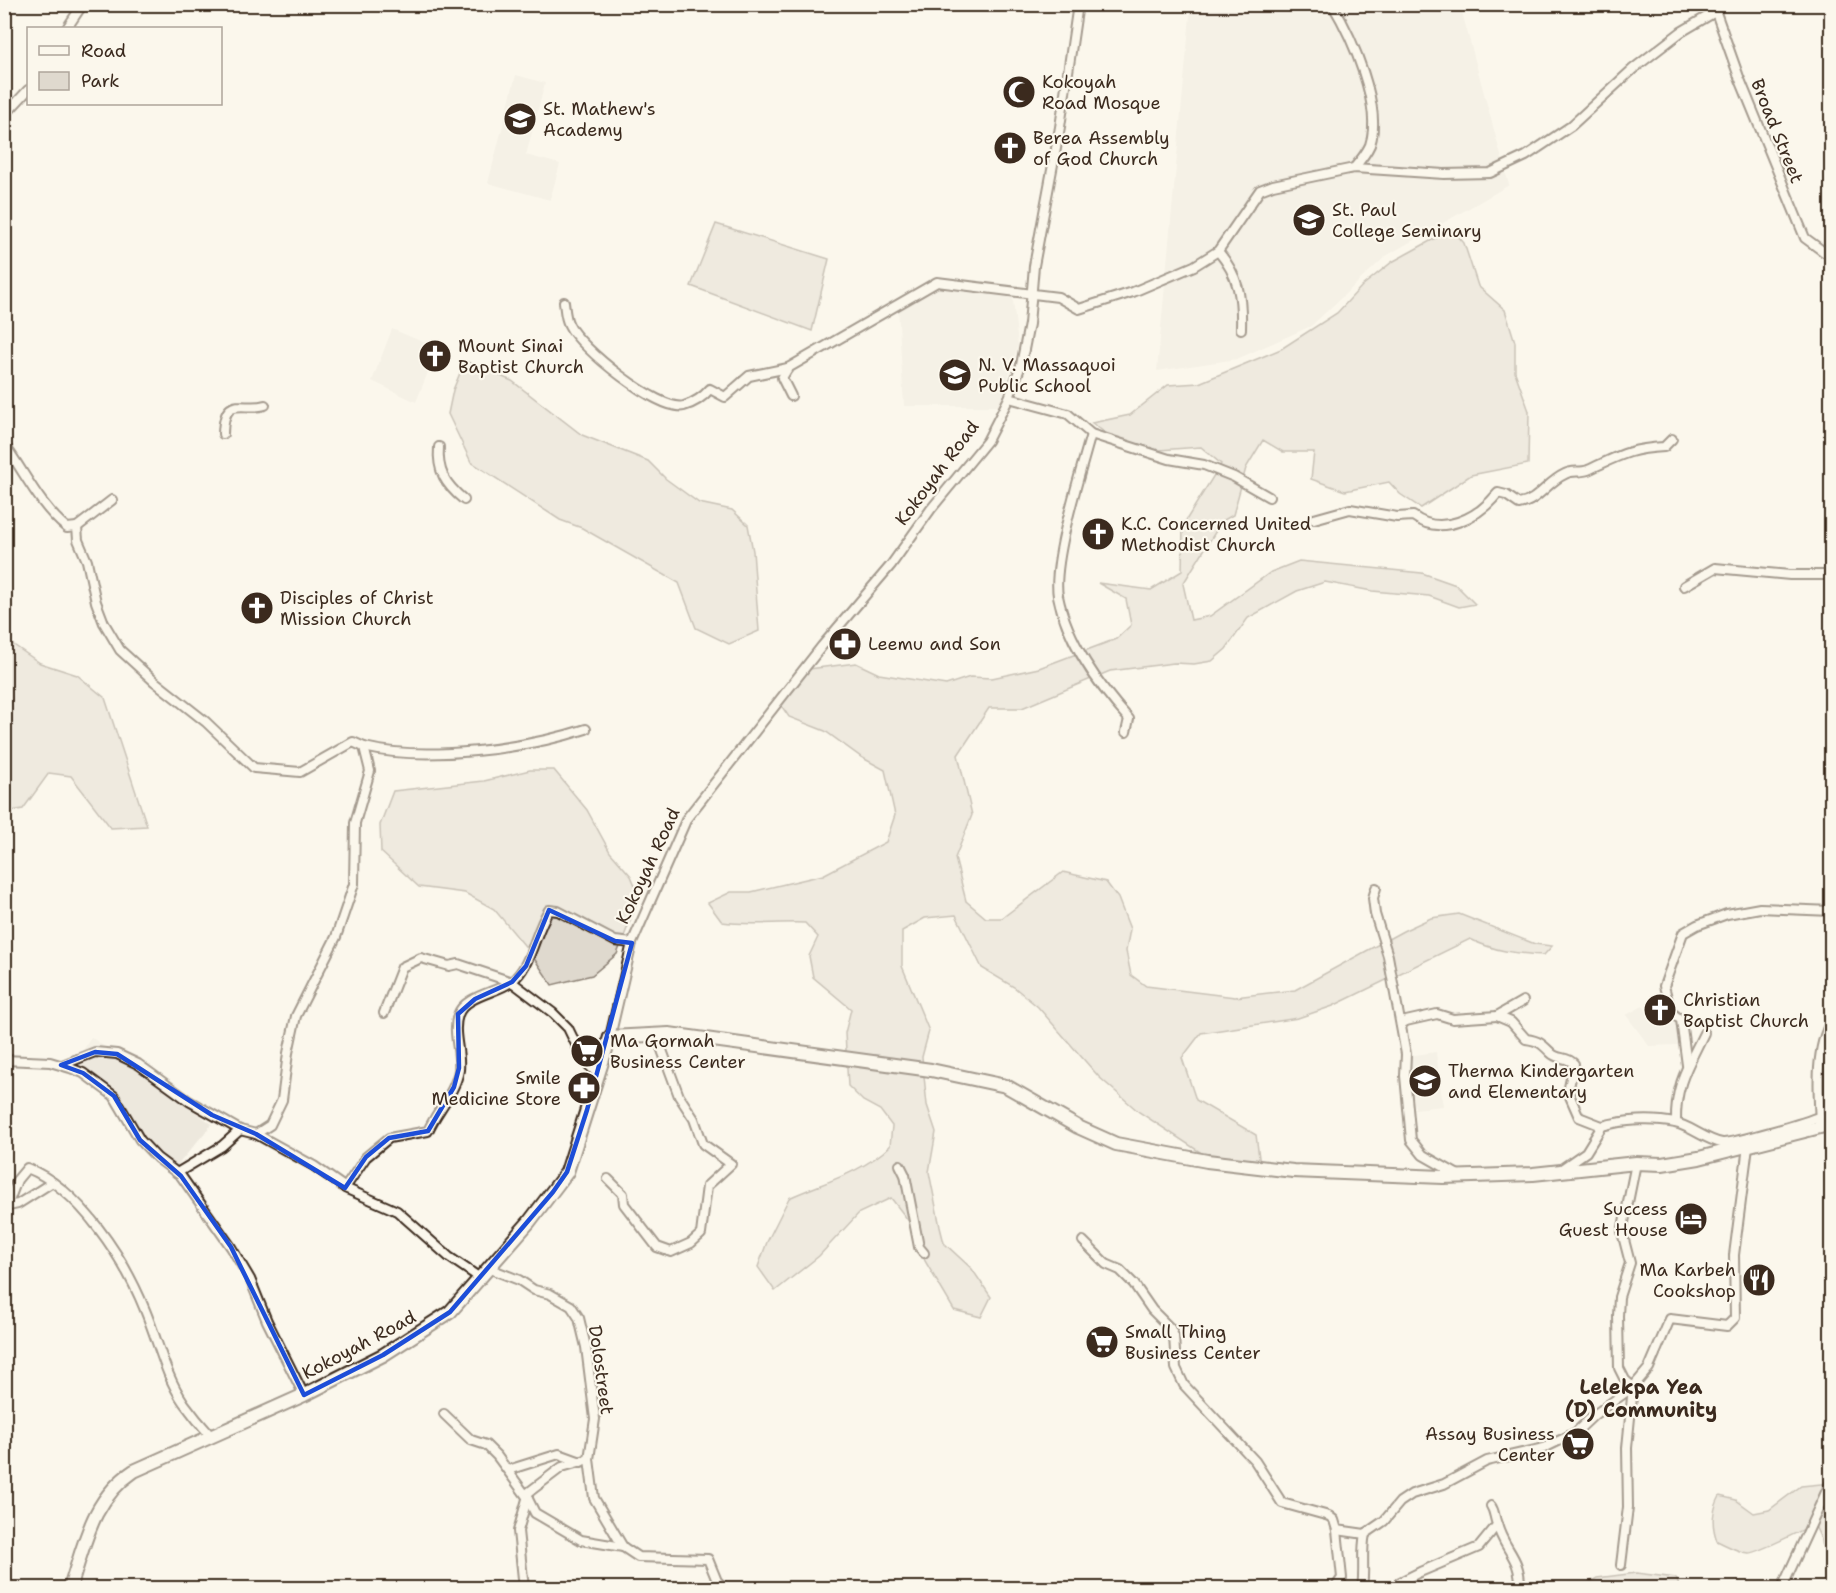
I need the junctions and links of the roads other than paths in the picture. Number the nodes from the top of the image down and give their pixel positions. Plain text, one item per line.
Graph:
1 (83, 4) edge
2 (1078, 4) edge
3 (1332, 4) edge
4 (1714, 8) edge
5 (68, 27) edge
6 (27, 91) edge
7 (4, 116) edge
8 (1354, 168) junction
9 (1218, 251) junction
10 (1832, 252) edge
11 (1030, 294) junction
12 (564, 302) dead end
13 (1241, 329) dead end
14 (788, 368) junction
15 (790, 396) dead end
16 (1009, 398) junction
17 (265, 405) dead end
18 (223, 434) dead end
19 (1091, 434) junction
20 (1672, 438) dead end
21 (4, 444) edge
22 (439, 447) dead end
23 (1269, 497) dead end
24 (112, 500) dead end
25 (464, 500) dead end
26 (1314, 519) dead end
27 (77, 527) junction
28 (1832, 575) edge
29 (1684, 586) dead end
30 (586, 729) dead end
31 (1126, 732) dead end
32 (364, 747) junction
33 (1376, 888) dead end
34 (1832, 911) edge
35 (632, 943) junction
36 (512, 982) junction
37 (1523, 1001) dead end
38 (384, 1013) dead end
39 (1497, 1016) junction
40 (1832, 1020) edge
41 (1401, 1025) junction
42 (656, 1034) junction
43 (1704, 1034) dead end
44 (610, 1037) junction
45 (4, 1060) edge
46 (61, 1065) junction
47 (1687, 1065) junction
48 (598, 1075) junction
49 (1824, 1122) edge
50 (1676, 1123) junction
51 (1602, 1126) junction
52 (240, 1131) junction
53 (256, 1134) junction
54 (1748, 1146) junction
55 (1636, 1163) junction
56 (900, 1165) dead end
57 (1556, 1172) junction
58 (177, 1173) junction
59 (1461, 1176) junction
60 (608, 1179) dead end
61 (51, 1183) junction
62 (345, 1188) junction
63 (7, 1210) edge
64 (1083, 1241) dead end
65 (924, 1253) dead end
66 (488, 1268) junction
67 (480, 1278) junction
68 (1634, 1387) junction
69 (304, 1395) junction
70 (444, 1414) dead end
71 (210, 1435) junction
72 (585, 1461) junction
73 (508, 1470) junction
74 (1832, 1479) edge
75 (527, 1497) junction
76 (1491, 1506) dead end
77 (1497, 1525) junction
78 (1337, 1530) junction
79 (1365, 1534) junction
80 (623, 1547) junction
81 (1621, 1565) dead end
82 (70, 1588) edge
83 (524, 1588) edge
84 (725, 1588) edge
85 (1335, 1588) edge
86 (1362, 1588) edge
87 (1394, 1588) edge
88 (1520, 1588) edge
89 (1782, 1588) edge

1 - 5 street
2 - 11 street, Kokoyah Road
3 - 8 street
4 - 8 street
4 - 10 street, Broad Street
6 - 7 street
8 - 9 street
9 - 11 street
9 - 13 street
11 - 14 street
11 - 16 street, Kokoyah Road
12 - 14 street
14 - 15 street
16 - 19 street
16 - 35 street, Kokoyah Road
17 - 18 street
19 - 23 street
19 - 31 street
20 - 26 street
21 - 27 street
22 - 25 street
24 - 27 street
27 - 32 street
28 - 29 street
30 - 32 street
32 - 53 street
33 - 41 street
34 - 47 street
35 - 36 street
35 - 44 street, Kokoyah Road
36 - 38 street
36 - 48 street
36 - 62 street
37 - 39 street
39 - 41 street
39 - 51 street
40 - 49 street
41 - 59 street
42 - 44 main road
42 - 59 main road
42 - 60 street
43 - 47 street
44 - 48 main road, Kokoyah Road
45 - 46 street
46 - 52 street
46 - 58 street
47 - 50 street
48 - 66 main road, Kokoyah Road
49 - 50 street
49 - 54 main road
50 - 51 street
51 - 57 street
52 - 53 street
52 - 58 street
53 - 62 street
54 - 55 main road
54 - 68 street
55 - 57 main road
55 - 68 street
56 - 65 street
57 - 59 main road
58 - 69 street
61 - 63 street
61 - 63 street
61 - 71 street
62 - 67 street
64 - 78 street
66 - 67 main road, Kokoyah Road
66 - 72 street, Dolostreet
67 - 69 main road, Kokoyah Road
68 - 79 street
68 - 81 street
69 - 71 main road, Kokoyah Road
70 - 73 street
71 - 82 main road, Kokoyah Road
72 - 73 street
72 - 75 street
72 - 80 street, Dolostreet
73 - 75 street
74 - 89 street
75 - 80 street
75 - 83 street
76 - 77 street
77 - 87 street
77 - 88 street
78 - 79 street
78 - 85 street
79 - 86 street
80 - 84 street

